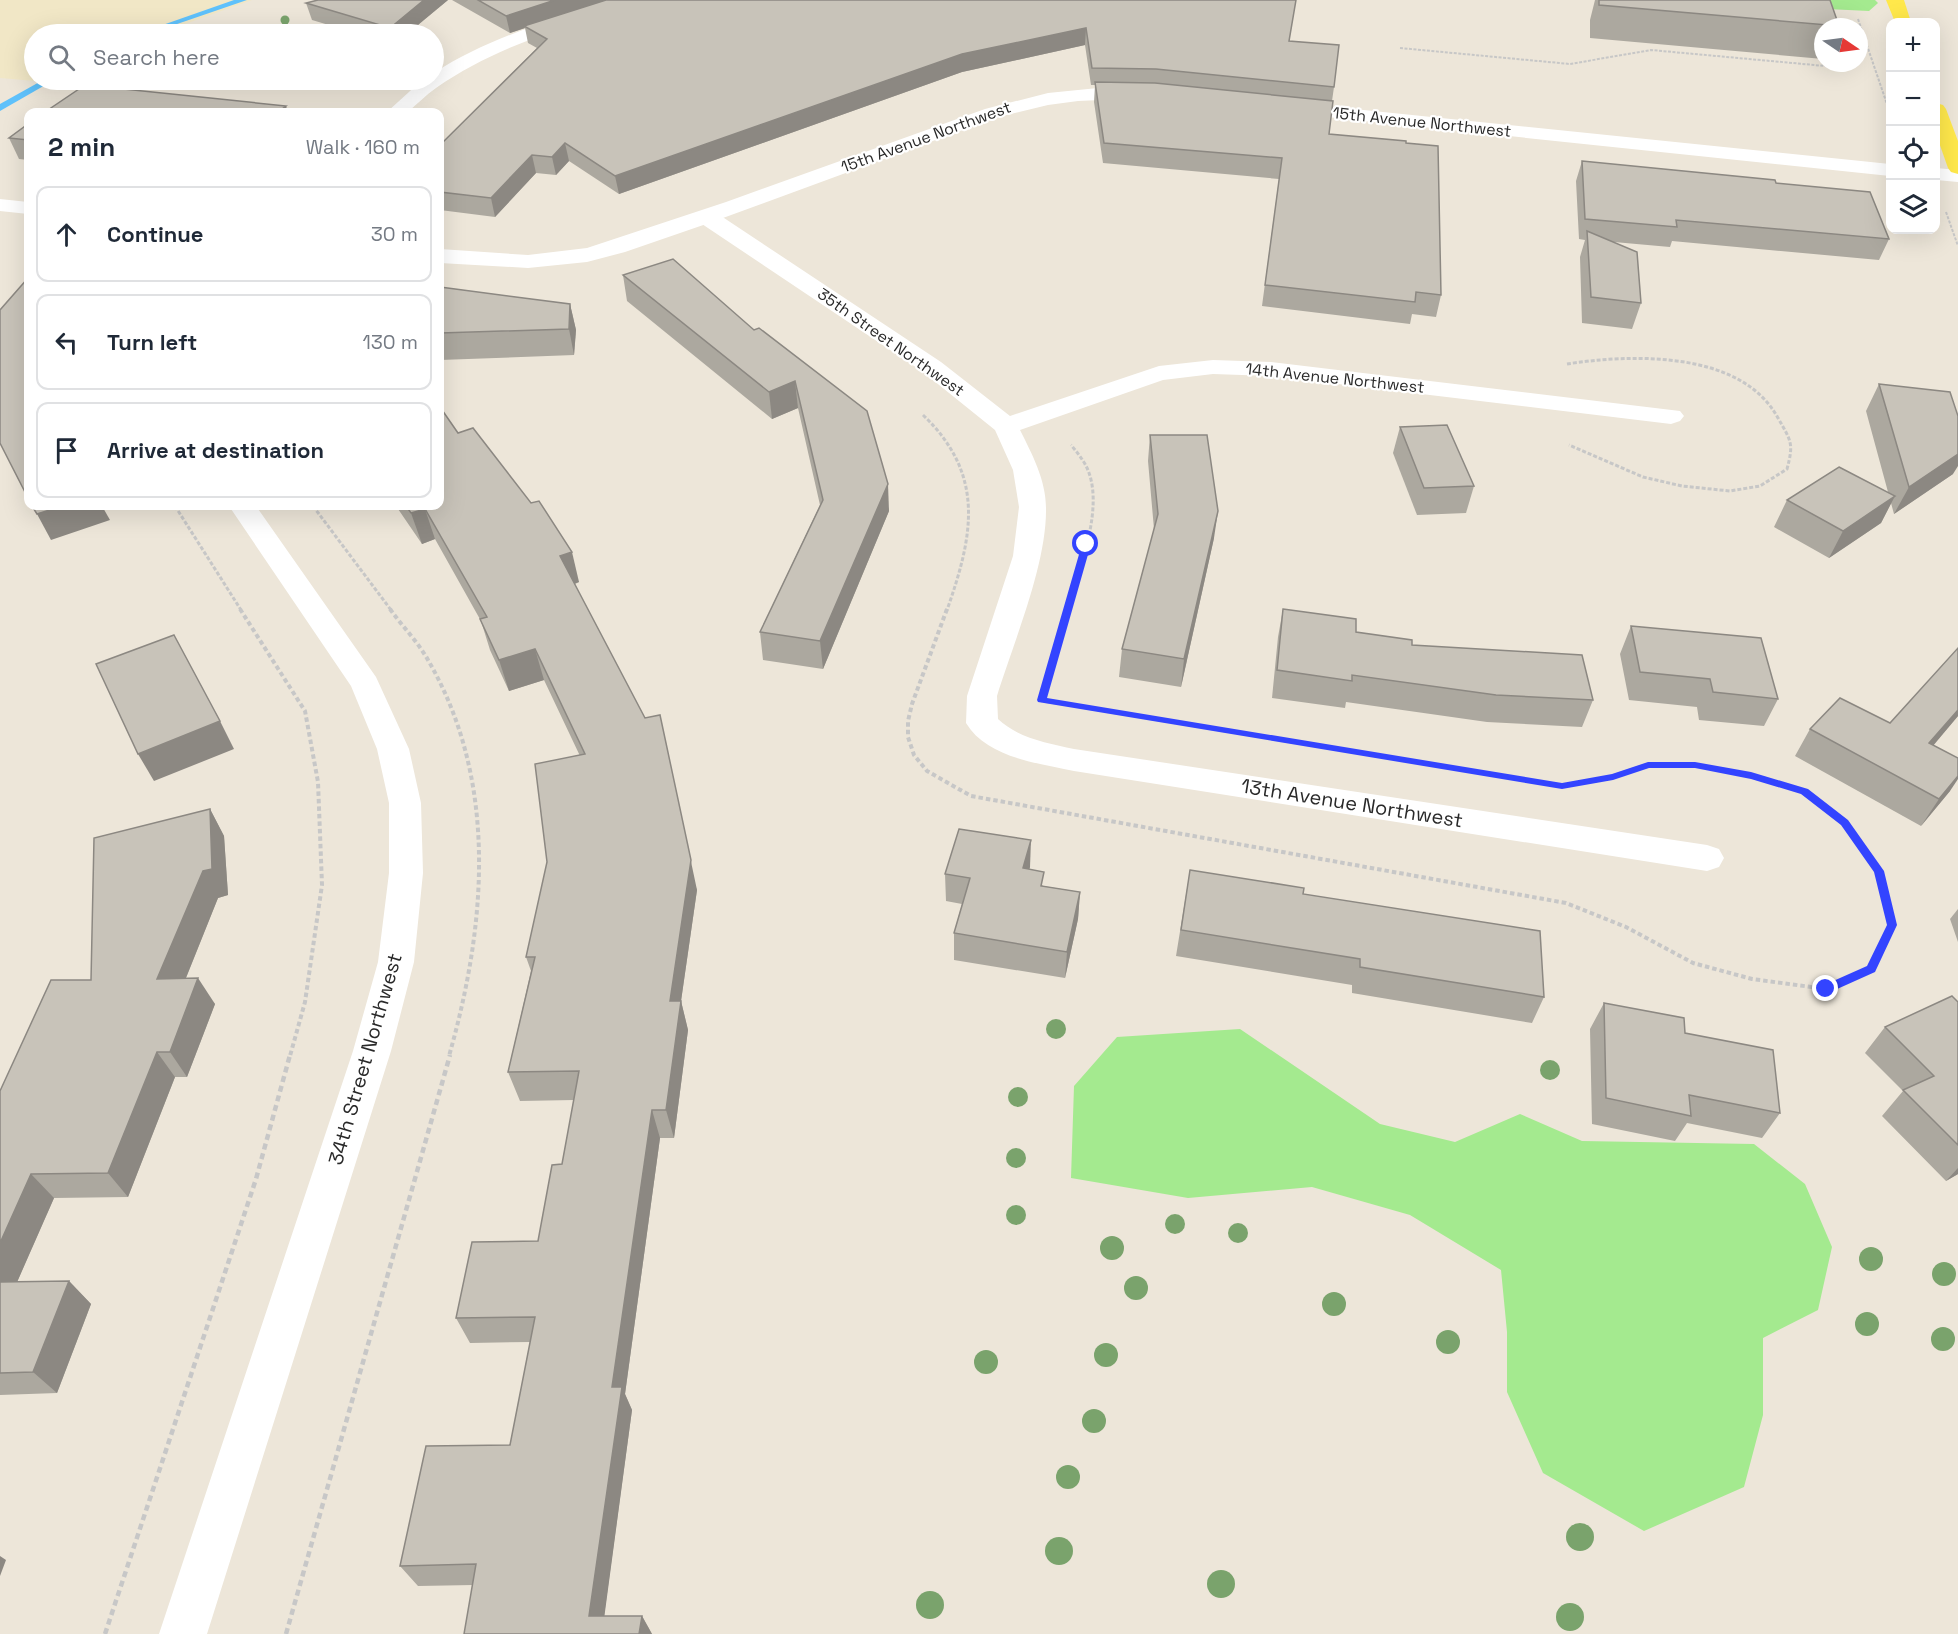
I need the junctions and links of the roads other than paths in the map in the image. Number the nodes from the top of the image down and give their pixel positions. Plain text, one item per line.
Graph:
1 (635, 0) edge
2 (1895, 0) edge
3 (1902, 18) edge
4 (444, 76) edge
5 (422, 90) edge
6 (1154, 95) edge
7 (1268, 106) edge
8 (402, 108) edge
9 (1940, 122) edge
10 (1958, 168) edge
11 (1886, 170) edge
12 (1940, 174) edge
13 (1958, 176) edge
14 (0, 205) edge
15 (24, 208) edge
16 (707, 217) junction
17 (444, 256) edge
18 (1671, 416) dead end
19 (1006, 426) junction
20 (246, 510) edge
21 (998, 738) joint
22 (1707, 858) dead end
23 (183, 1634) edge

1 - 4 street
2 - 3 main road
5 - 8 street
6 - 16 street, 15th Avenue Northwest
7 - 11 street, 15th Avenue Northwest
9 - 10 main road
12 - 13 street
14 - 15 street
16 - 17 street, 15th Avenue Northwest
16 - 19 street, 35th Street Northwest
18 - 19 street, 14th Avenue Northwest
19 - 21 street, 35th Street Northwest
20 - 23 street, 34th Street Northwest
21 - 22 street, 13th Avenue Northwest

